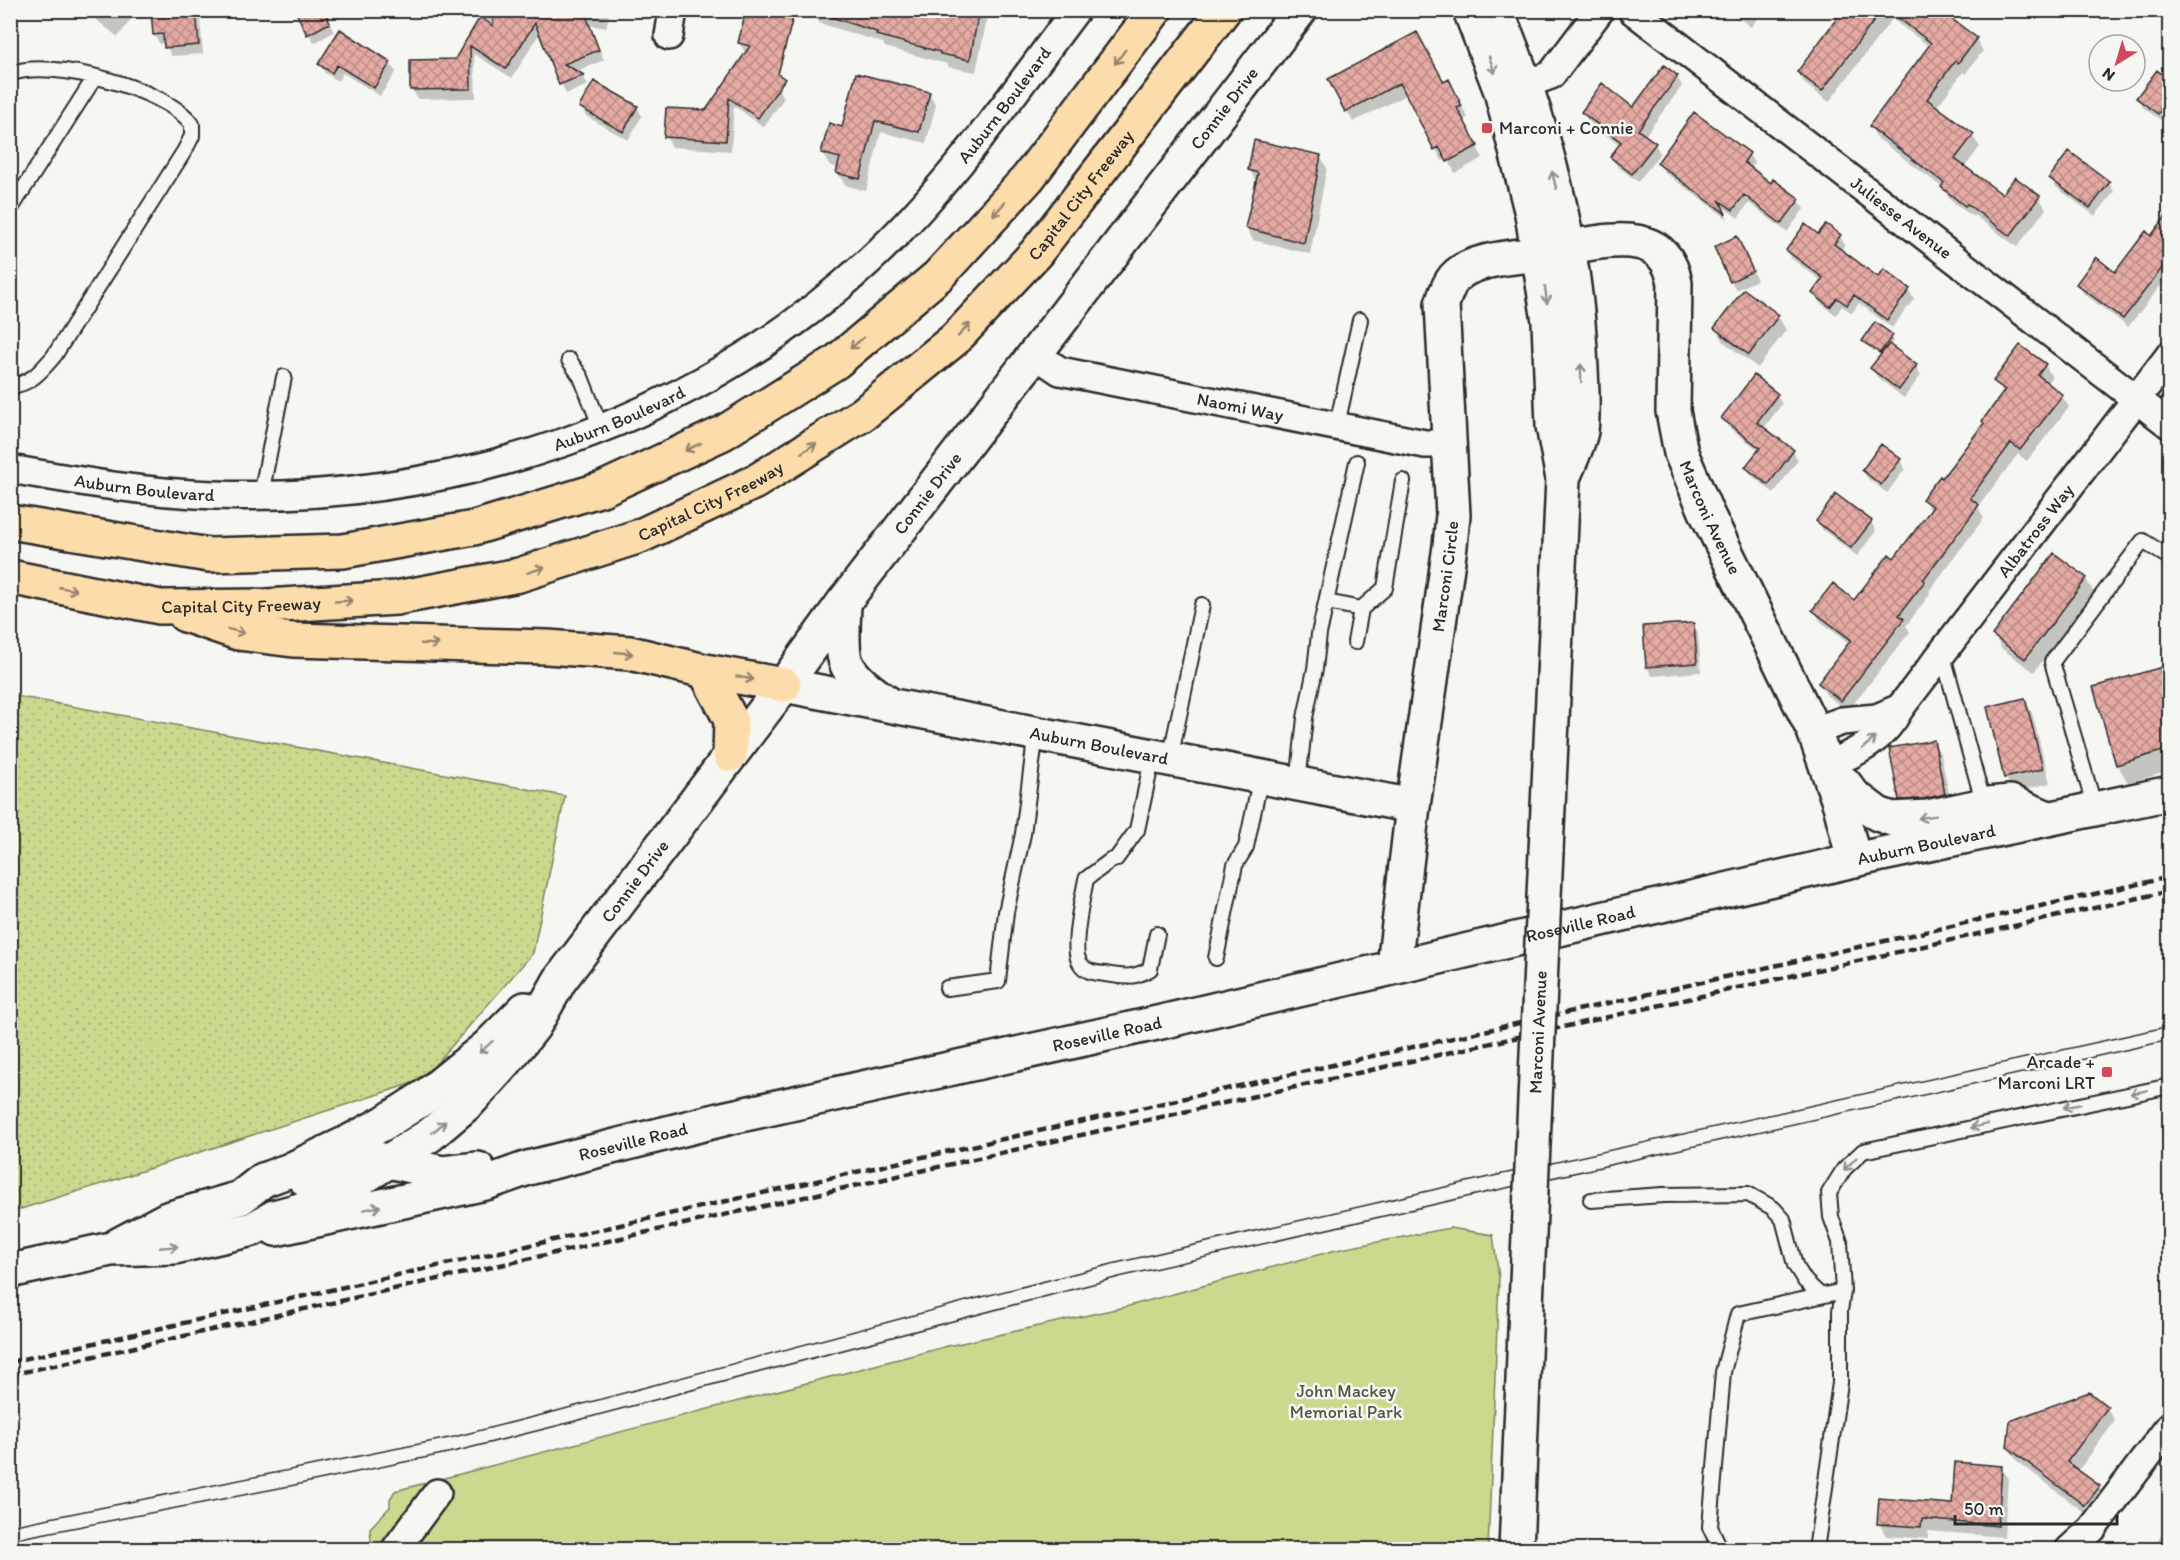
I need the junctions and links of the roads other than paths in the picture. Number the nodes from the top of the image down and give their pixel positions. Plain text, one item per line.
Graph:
1 (1076, 10) edge
2 (1155, 10) edge
3 (1224, 10) edge
4 (1300, 10) edge
5 (1470, 10) edge
6 (1496, 10) edge
7 (1600, 10) edge
8 (1632, 10) edge
9 (10, 74) edge
10 (95, 77) junction
11 (1526, 84) junction
12 (10, 210) edge
13 (1553, 250) junction
14 (1360, 320) dead end
15 (1035, 354) junction
16 (2169, 355) edge
17 (569, 360) dead end
18 (284, 377) dead end
19 (10, 386) edge
20 (2135, 399) junction
21 (1337, 425) junction
22 (2169, 425) edge
23 (601, 428) junction
24 (1450, 444) junction
25 (1357, 462) dead end
26 (10, 469) edge
27 (1403, 481) dead end
28 (261, 495) junction
29 (10, 522) edge
30 (2169, 558) edge
31 (10, 578) edge
32 (844, 602) junction
33 (1327, 602) junction
34 (1202, 605) dead end
35 (160, 607) junction
36 (1361, 609) junction
37 (1355, 642) dead end
38 (1942, 652) junction
39 (705, 671) junction
40 (784, 685) junction
41 (889, 704) junction
42 (1900, 708) junction
43 (1814, 731) junction
44 (1036, 732) junction
45 (729, 755) junction
46 (1161, 757) junction
47 (1829, 771) junction
48 (1261, 776) junction
49 (1298, 783) junction
50 (2169, 793) edge
51 (1984, 805) junction
52 (1413, 806) junction
53 (2095, 808) junction
54 (2048, 818) junction
55 (1854, 860) junction
56 (1683, 898) joint
57 (1157, 934) dead end
58 (1216, 958) dead end
59 (1394, 966) junction
60 (560, 980) junction
61 (947, 988) dead end
62 (2169, 1086) edge
63 (391, 1160) junction
64 (528, 1168) junction
65 (240, 1198) junction
66 (1591, 1200) dead end
67 (253, 1229) junction
68 (111, 1249) junction
69 (10, 1271) edge
70 (1843, 1292) junction
71 (1821, 1296) junction
72 (2169, 1426) edge
73 (437, 1493) dead end
74 (395, 1550) edge
75 (1516, 1550) edge
76 (1721, 1550) edge
77 (1816, 1550) edge
78 (2069, 1550) edge

1 - 23 street, Auburn Boulevard
2 -> 29 highway
35 -> 3 highway, Capital City Freeway
4 - 15 street, Connie Drive
5 -> 13 street, Marconi Avenue
6 - 11 street, Marconi Avenue
7 - 11 street
8 - 20 street, Juliesse Avenue
9 - 10 lane
10 - 12 lane
10 - 19 lane
13 -> 11 street, Marconi Avenue
13 - 24 street, Marconi Circle
13 - 43 street, Marconi Avenue
13 - 75 street, Marconi Avenue, bridge
14 - 21 lane
15 - 21 street, Naomi Way
15 - 32 street, Connie Drive
16 - 20 street, Albatross Way
17 - 23 lane
18 - 28 lane
20 - 22 street, Juliesse Avenue
20 - 38 street, Albatross Way
21 - 24 street, Naomi Way
23 - 28 street, Auburn Boulevard
24 - 52 street, Marconi Circle
25 - 33 lane
26 - 28 street, Auburn Boulevard
27 - 36 lane
30 - 53 lane
31 -> 35 highway, Capital City Freeway
32 - 40 street, Connie Drive
32 - 41 street
33 - 36 lane
33 - 49 lane
34 - 46 lane
35 -> 39 highway
36 - 37 lane
38 - 42 street, Albatross Way
38 - 51 lane
39 -> 40 highway
39 - 45 highway
40 - 41 street, Auburn Boulevard
40 - 45 street, Connie Drive
41 - 44 street, Auburn Boulevard
42 - 43 street
47 -> 42 street, Albatross Way
43 - 47 street, Marconi Avenue
44 - 46 street, Auburn Boulevard
44 - 61 lane
45 - 60 street, Connie Drive
46 - 48 street, Auburn Boulevard
46 - 57 lane
51 -> 47 street
47 - 55 street, Marconi Avenue
48 - 49 street, Auburn Boulevard
48 - 58 lane
49 - 52 street, Auburn Boulevard
50 - 53 street, Auburn Boulevard
51 - 54 street
52 - 59 street, Marconi Circle
53 - 54 street, Auburn Boulevard
54 - 55 street, Auburn Boulevard
55 - 56 street, Auburn Boulevard
56 - 59 street, Roseville Road
59 - 64 street, Roseville Road
63 -> 60 street, Connie Drive
60 -> 65 street, Connie Drive
62 -> 70 lane
63 - 64 street, Roseville Road
63 - 65 street, Roseville Road
63 - 67 street, Connie Drive
67 -> 64 street, Roseville Road
65 - 68 street, Roseville Road
66 - 71 lane
68 -> 67 street, Roseville Road
68 - 69 street, Roseville Road
70 - 71 lane
70 - 77 lane
71 - 76 lane
72 - 78 street
73 - 74 street

